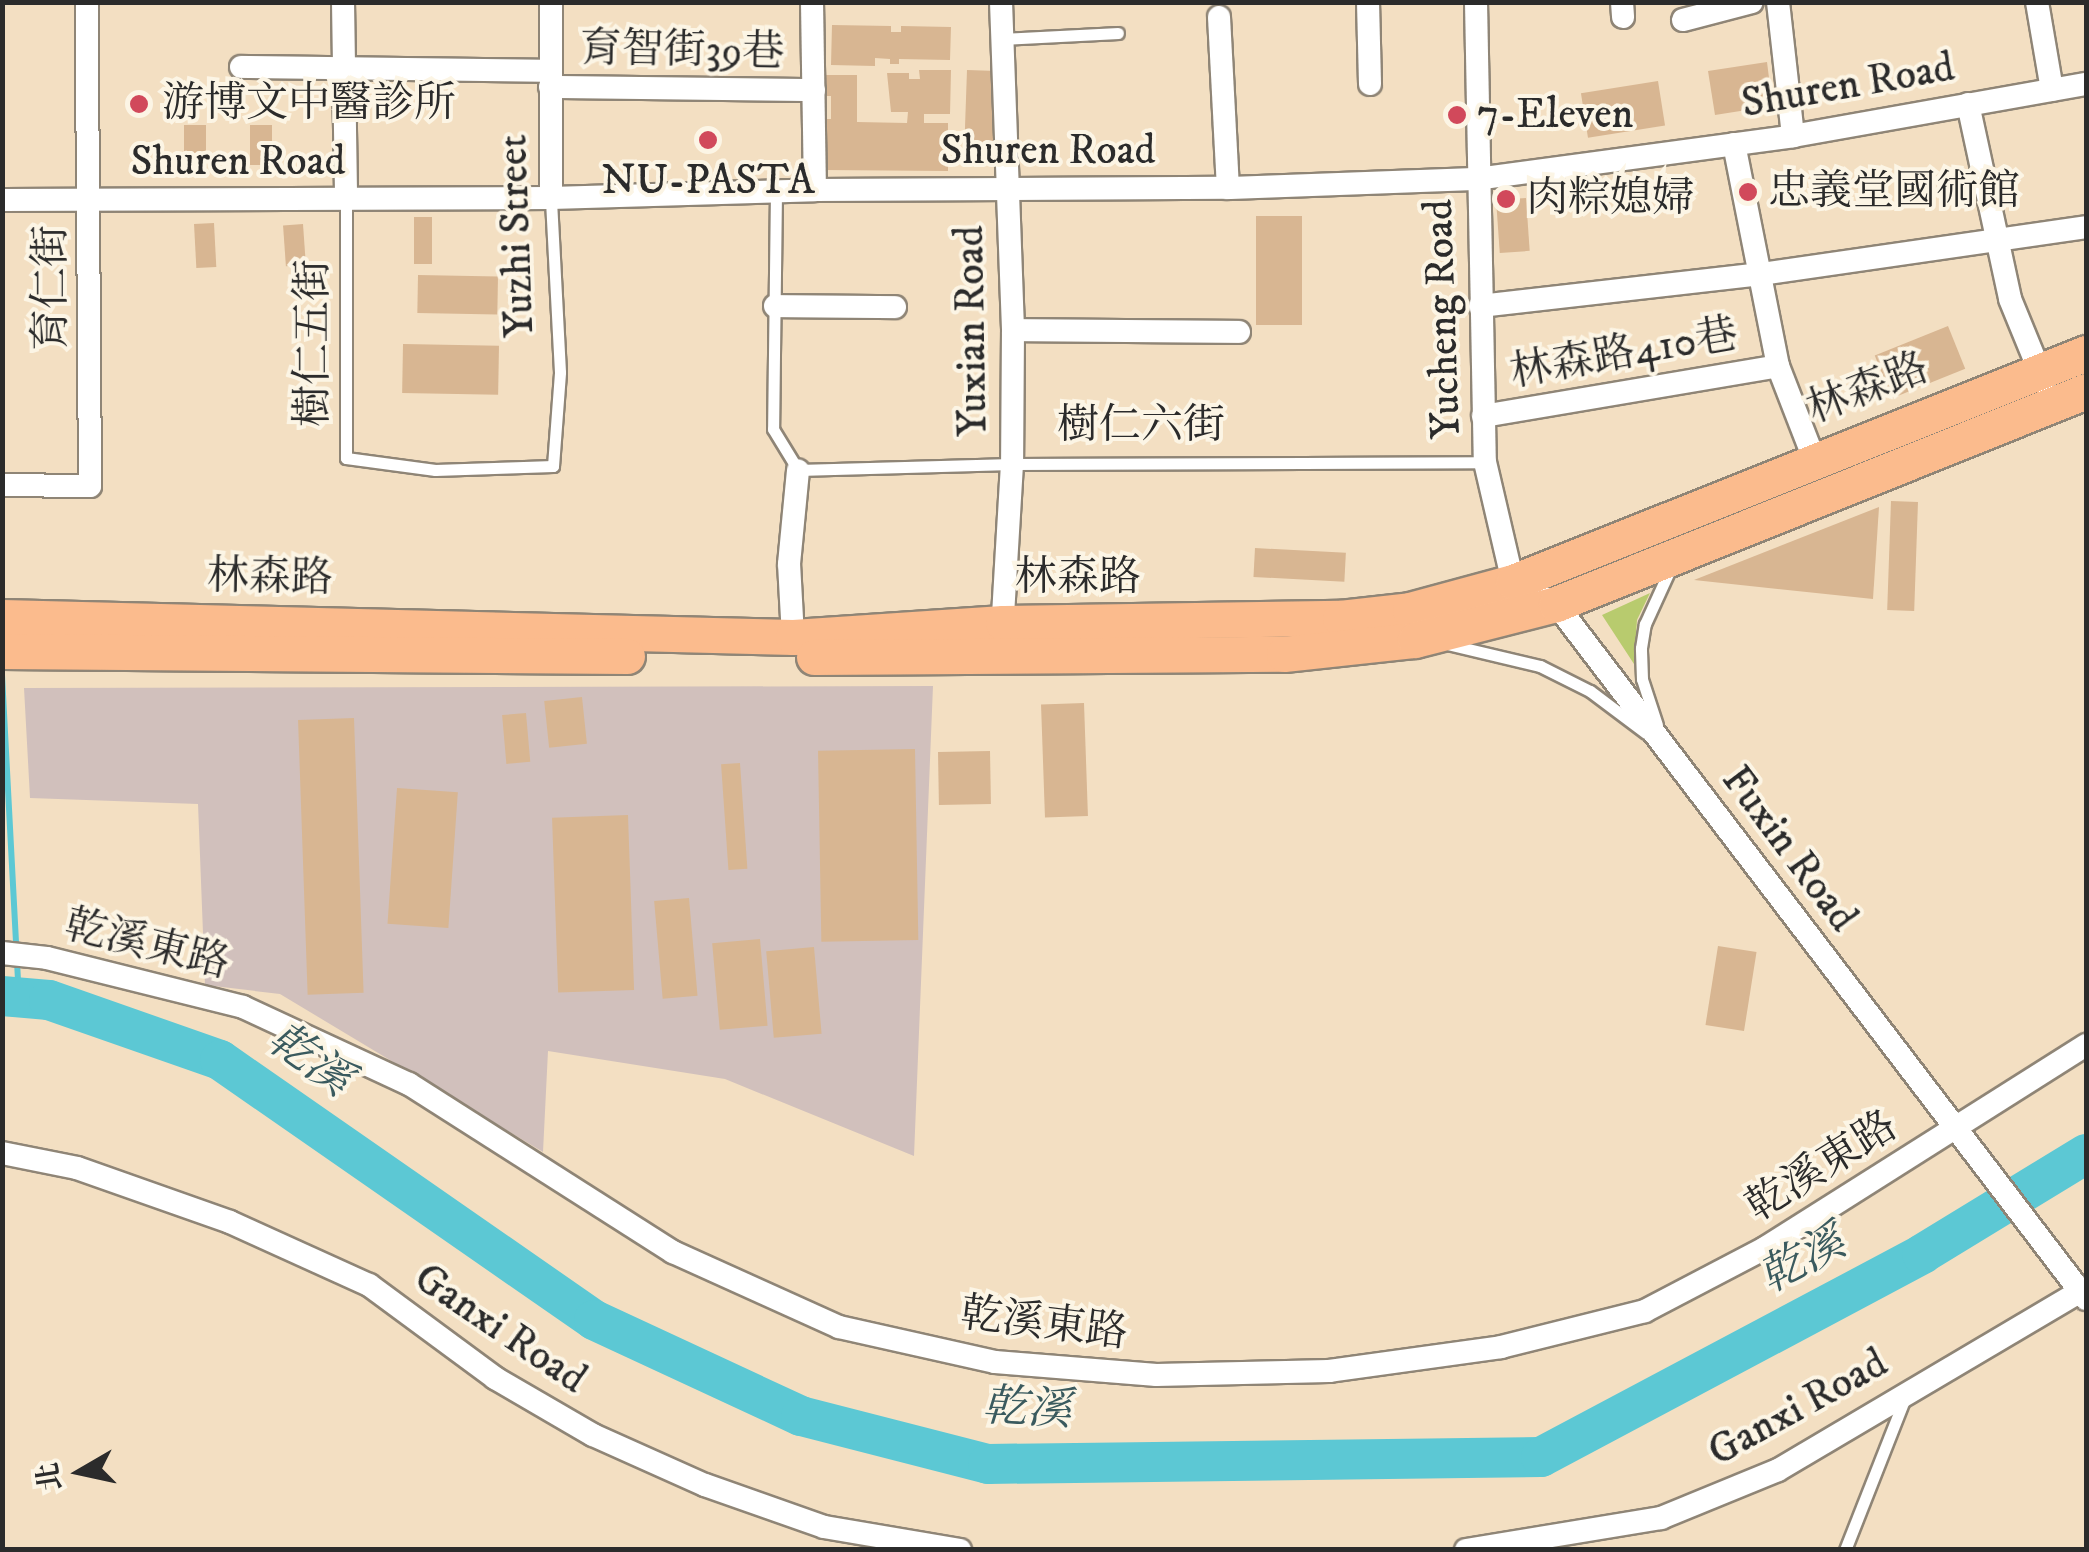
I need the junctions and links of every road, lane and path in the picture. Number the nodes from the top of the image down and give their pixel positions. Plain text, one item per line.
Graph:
1 (87, 2) edge
2 (343, 2) edge
3 (551, 2) edge
4 (812, 2) edge
5 (1000, 2) edge
6 (1368, 2) edge
7 (1476, 2) edge
8 (1752, 2) edge
9 (1778, 2) edge
10 (2036, 2) edge
11 (1219, 17) dead end
12 (1683, 20) dead end
13 (1118, 33) dead end
14 (1002, 39) junction
15 (241, 67) dead end
16 (342, 70) junction
17 (550, 79) junction
18 (1370, 84) dead end
19 (2086, 84) edge
20 (814, 90) junction
21 (2052, 90) junction
22 (1968, 104) junction
23 (1793, 136) junction
24 (1734, 144) junction
25 (1476, 179) junction
26 (1228, 188) junction
27 (1007, 189) junction
28 (814, 190) junction
29 (776, 191) junction
30 (551, 198) junction
31 (2, 200) edge
32 (89, 200) junction
33 (346, 200) junction
34 (2086, 227) edge
35 (1996, 242) junction
36 (1761, 274) junction
37 (775, 306) junction
38 (895, 306) dead end
39 (1480, 306) junction
40 (1012, 330) junction
41 (1239, 332) dead end
42 (2086, 353) edge
43 (1778, 366) junction
44 (2040, 371) junction
45 (2086, 391) edge
46 (2054, 404) junction
47 (1483, 416) junction
48 (1814, 458) junction
49 (1485, 462) junction
50 (1012, 464) junction
51 (553, 466) joint
52 (798, 470) junction
53 (2, 485) edge
54 (1677, 554) junction
55 (1513, 582) junction
56 (1556, 604) junction
57 (13, 634) edge
58 (793, 636) junction
59 (1002, 640) junction
60 (1416, 640) junction
61 (1665, 748) junction
62 (2, 953) edge
63 (2086, 1045) edge
64 (1959, 1133) junction
65 (2, 1153) edge
66 (2080, 1288) edge
67 (1907, 1392) junction
68 (960, 1550) edge
69 (1466, 1550) edge
70 (1845, 1550) edge

1 - 32 street, 育仁街
2 - 16 street
3 - 17 street, Yuzhi Street
4 - 20 street
5 - 14 street, Yuxian Road
6 - 18 street
7 - 25 street, Yucheng Road
8 - 12 street
9 - 23 street
10 - 21 street
11 - 26 street
13 - 14 lane
14 - 27 street, Yuxian Road
15 - 16 street, 育智街39巷
16 - 17 street, 育智街39巷
16 - 33 street
17 - 20 street, 育智街39巷
17 - 30 street, Yuzhi Street
19 - 21 street, Shuren Road
20 - 28 street
21 - 22 street, Shuren Road
22 - 23 street, Shuren Road
22 - 35 street
23 - 24 street, Shuren Road
24 - 25 street, Shuren Road
24 - 36 street
25 - 26 street, Shuren Road
25 - 39 street, Yucheng Road
26 - 27 street, Shuren Road
27 - 28 street, Shuren Road
27 - 40 street, Yuxian Road
28 - 29 street, Shuren Road
29 - 30 street, Shuren Road
29 - 37 lane
30 - 33 street, Shuren Road
30 - 51 lane, Yuzhi Street
31 - 32 street, Shuren Road
32 - 33 street, Shuren Road
32 - 53 street, 育仁街
33 - 51 lane, 樹仁五街
34 - 35 street
35 - 36 street
35 - 44 street
36 - 39 street
36 - 43 street
37 - 38 street
37 - 52 lane
39 - 47 street, Yucheng Road
40 - 41 street
40 - 50 street, Yuxian Road
42 - 44 main road, 林森路
43 - 47 street, 林森路410巷
43 - 48 street
44 - 46 street
44 - 48 main road, 林森路
45 - 46 main road, 林森路
46 - 54 main road, 林森路
47 - 49 street, Yucheng Road
48 - 55 main road, 林森路
49 - 50 lane, 樹仁六街
49 - 55 street, Yucheng Road
50 - 52 lane, 樹仁六街
50 - 59 street, Yuxian Road
52 - 58 street
54 - 56 main road, 林森路
54 - 61 lane
55 - 56 street
55 - 59 main road, 林森路
56 - 60 main road, 林森路
56 - 61 street, Fuxin Road
57 - 58 main road, 林森路
57 - 59 main road, 林森路
58 - 59 main road, 林森路
59 - 60 main road, 林森路
60 - 61 lane
61 - 64 street, Fuxin Road
62 - 64 street, 乾溪東路
63 - 64 street, 乾溪東路
64 - 66 street, Fuxin Road
65 - 68 street, Ganxi Road
66 - 67 street, Ganxi Road
67 - 69 street, Ganxi Road
67 - 70 lane

